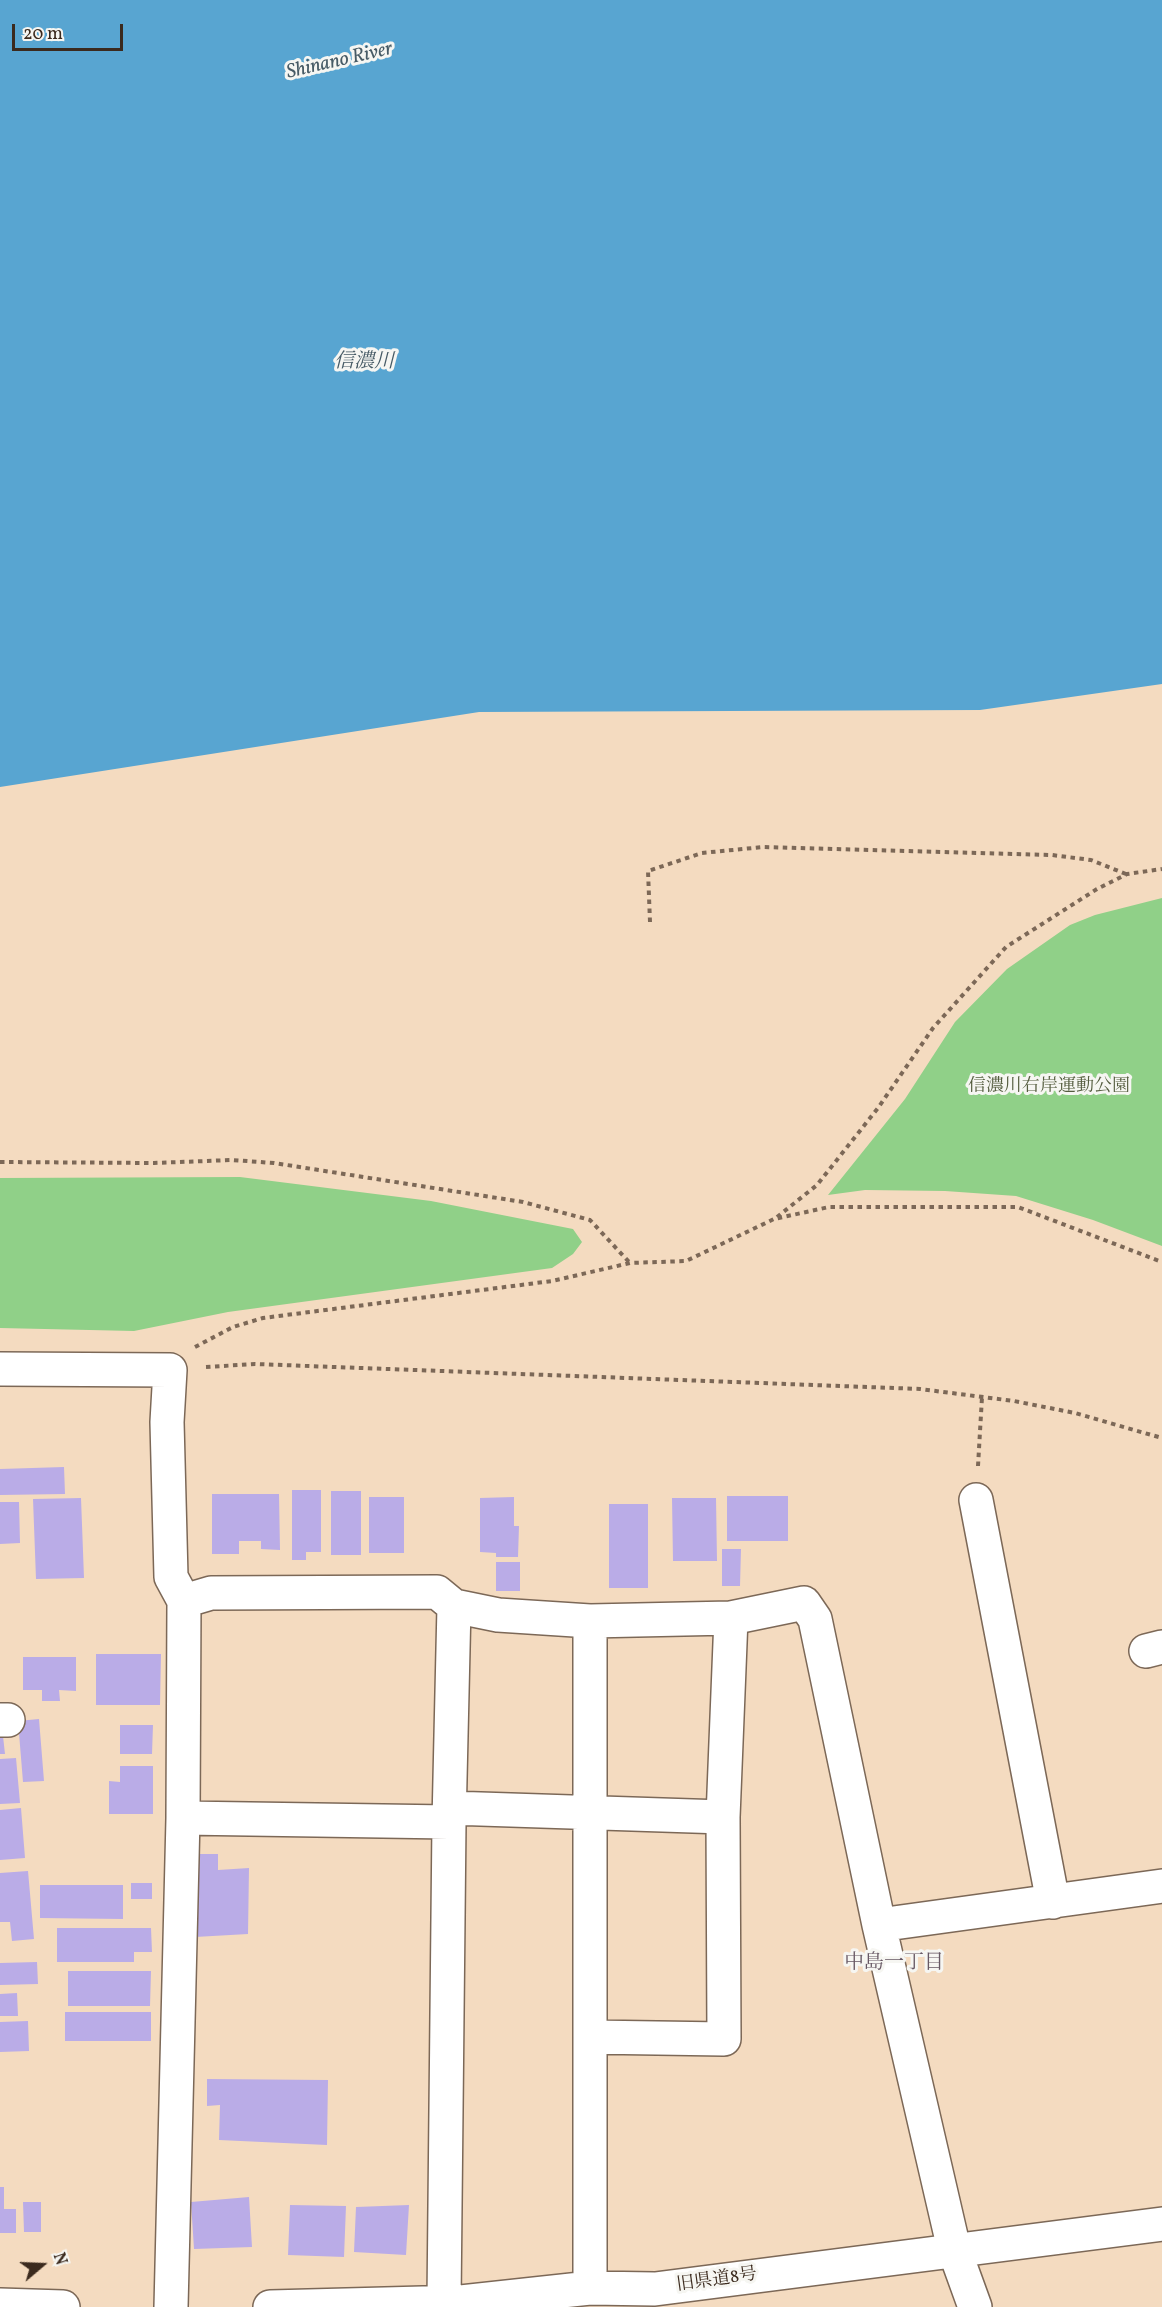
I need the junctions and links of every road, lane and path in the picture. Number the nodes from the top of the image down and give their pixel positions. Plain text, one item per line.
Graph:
1 (1162, 869) edge
2 (1127, 874) junction
3 (651, 922) dead end
4 (0, 1162) edge
5 (774, 1219) junction
6 (1162, 1262) edge
7 (630, 1263) junction
8 (0, 1369) edge
9 (170, 1370) junction
10 (982, 1397) junction
11 (1162, 1438) edge
12 (976, 1500) joint
13 (184, 1601) junction
14 (454, 1606) junction
15 (731, 1618) junction
16 (590, 1621) junction
17 (591, 1811) junction
18 (449, 1815) junction
19 (723, 1817) junction
20 (183, 1818) junction
21 (1162, 1886) edge
22 (1053, 1902) junction
23 (879, 1925) junction
24 (590, 2037) junction
25 (1162, 2224) edge
26 (954, 2249) junction
27 (590, 2288) junction
28 (657, 2298) edge
29 (455, 2304) edge
30 (0, 2305) edge
31 (63, 2307) edge
32 (171, 2307) edge
33 (270, 2307) edge
34 (975, 2307) edge

1 - 2 path
2 - 3 path
2 - 5 path
4 - 7 path
5 - 6 path
5 - 7 path
7 - 9 path
8 - 9 street
9 - 10 path
9 - 13 street
10 - 11 path
10 - 12 path
12 - 22 street
13 - 14 street
13 - 20 street
14 - 16 street
14 - 18 street
15 - 16 street
15 - 19 street
15 - 23 street
16 - 17 street
17 - 18 street
17 - 19 street
17 - 24 street
18 - 20 street
18 - 29 street
19 - 24 street
20 - 32 street
21 - 22 street
22 - 23 street
23 - 26 street
24 - 27 street
25 - 26 street, 旧県道8号
26 - 28 street, 旧県道8号
26 - 34 street
27 - 28 street, 旧県道8号
27 - 29 street, 旧県道8号
29 - 33 street, 旧県道8号
30 - 31 street

